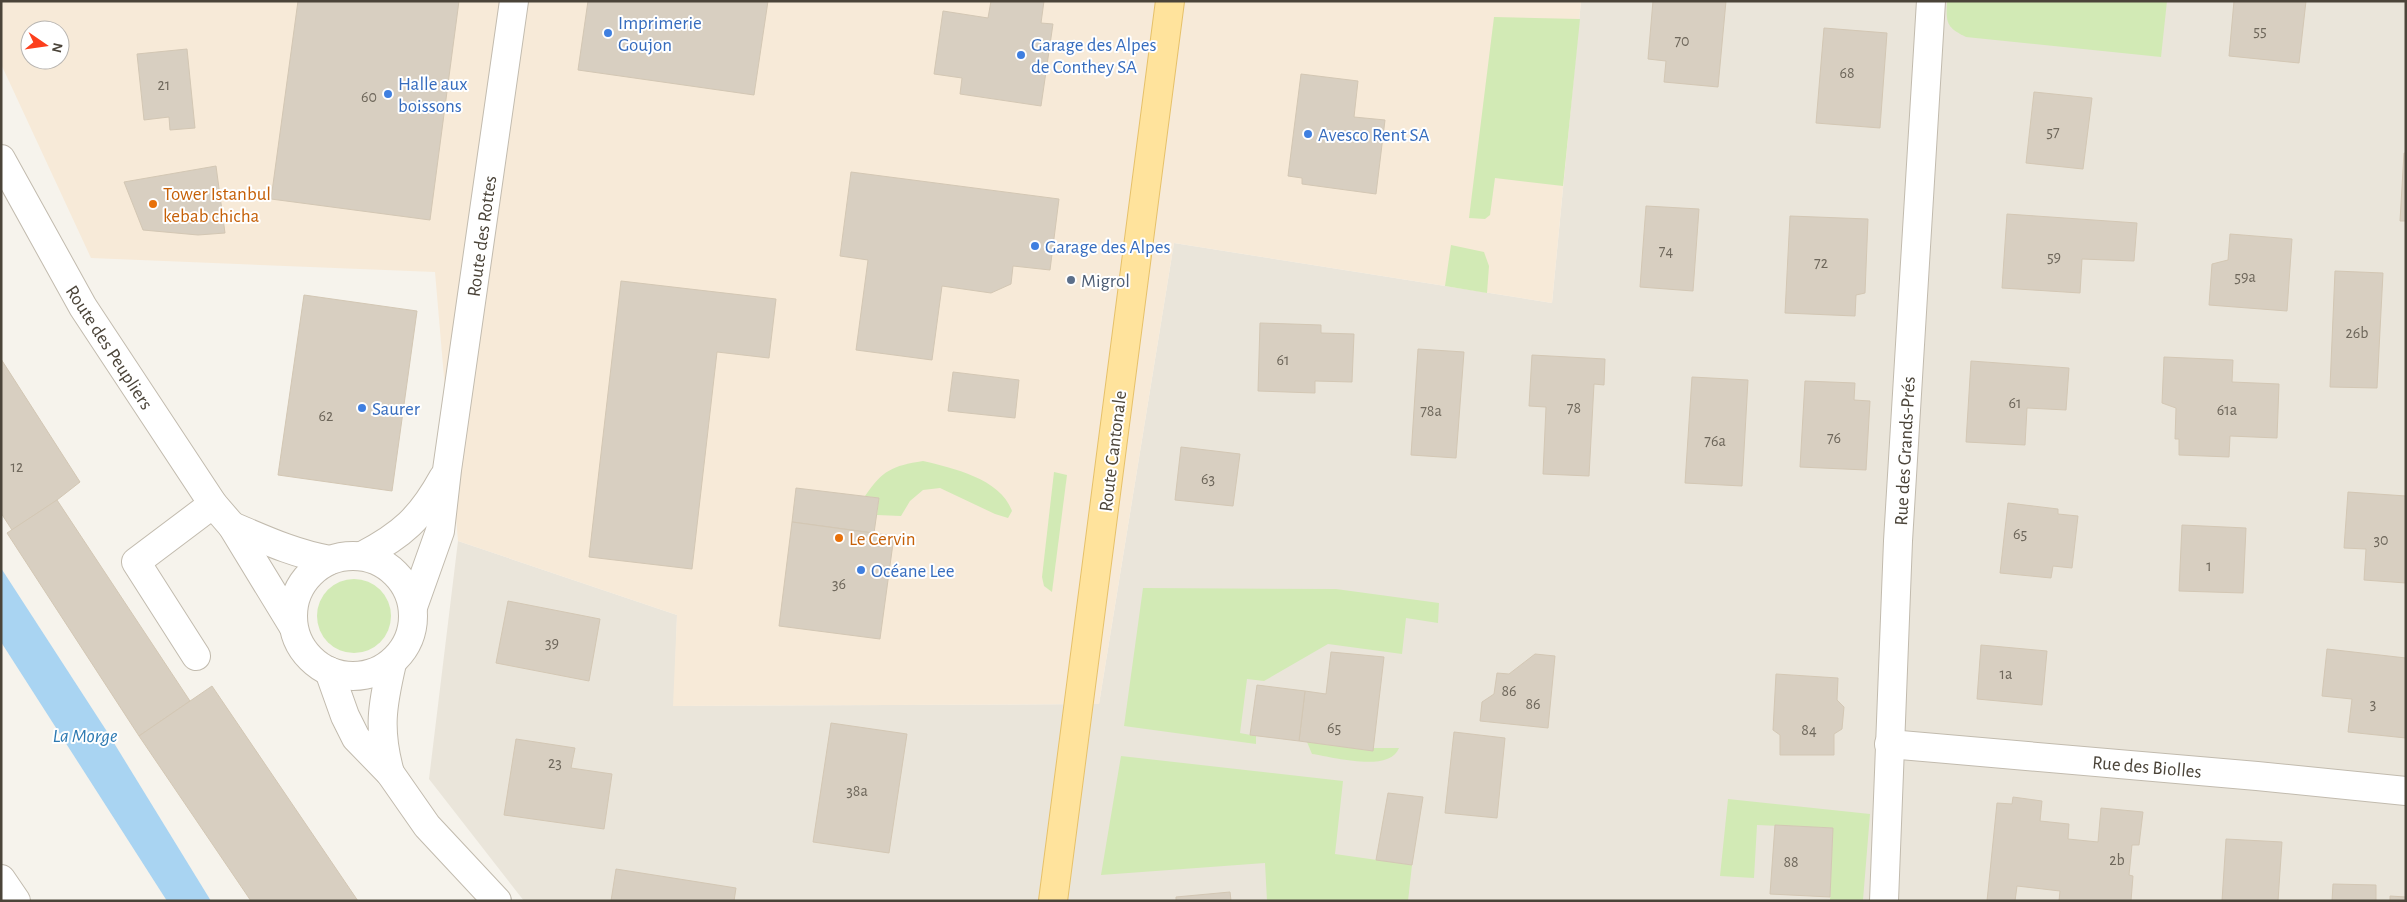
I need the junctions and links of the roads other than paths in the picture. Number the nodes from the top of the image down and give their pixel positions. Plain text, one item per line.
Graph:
1 (514, 1) edge
2 (1170, 1) edge
3 (1931, 1) edge
4 (1, 159) edge
5 (447, 470) junction
6 (214, 504) junction
7 (232, 526) junction
8 (362, 556) junction
9 (330, 560) junction
10 (413, 607) junction
11 (293, 626) junction
12 (196, 656) dead end
13 (392, 663) junction
14 (329, 672) junction
15 (1889, 744) junction
16 (390, 772) junction
17 (2406, 791) edge
18 (1, 879) edge
19 (16, 901) edge
20 (497, 901) edge
21 (1053, 901) edge
22 (1884, 901) edge

1 - 5 street, Route des Rottes
2 - 21 main road, Route Cantonale
3 - 15 street, Rue des Grands-Prés
4 - 6 street, Route des Peupliers
5 - 8 street, Route des Rottes
5 - 10 street, Route des Rottes
6 - 7 street, Route des Peupliers
6 - 12 street
7 - 9 street, Route des Peupliers
7 - 11 street, Route des Peupliers
8 - 9 street
8 - 10 street
9 - 11 street
10 - 13 street
11 - 14 street
13 - 14 street
13 - 16 street
14 - 16 street
15 - 17 street, Rue des Biolles
15 - 22 street, Rue des Grands-Prés
16 - 20 street
18 - 19 street

